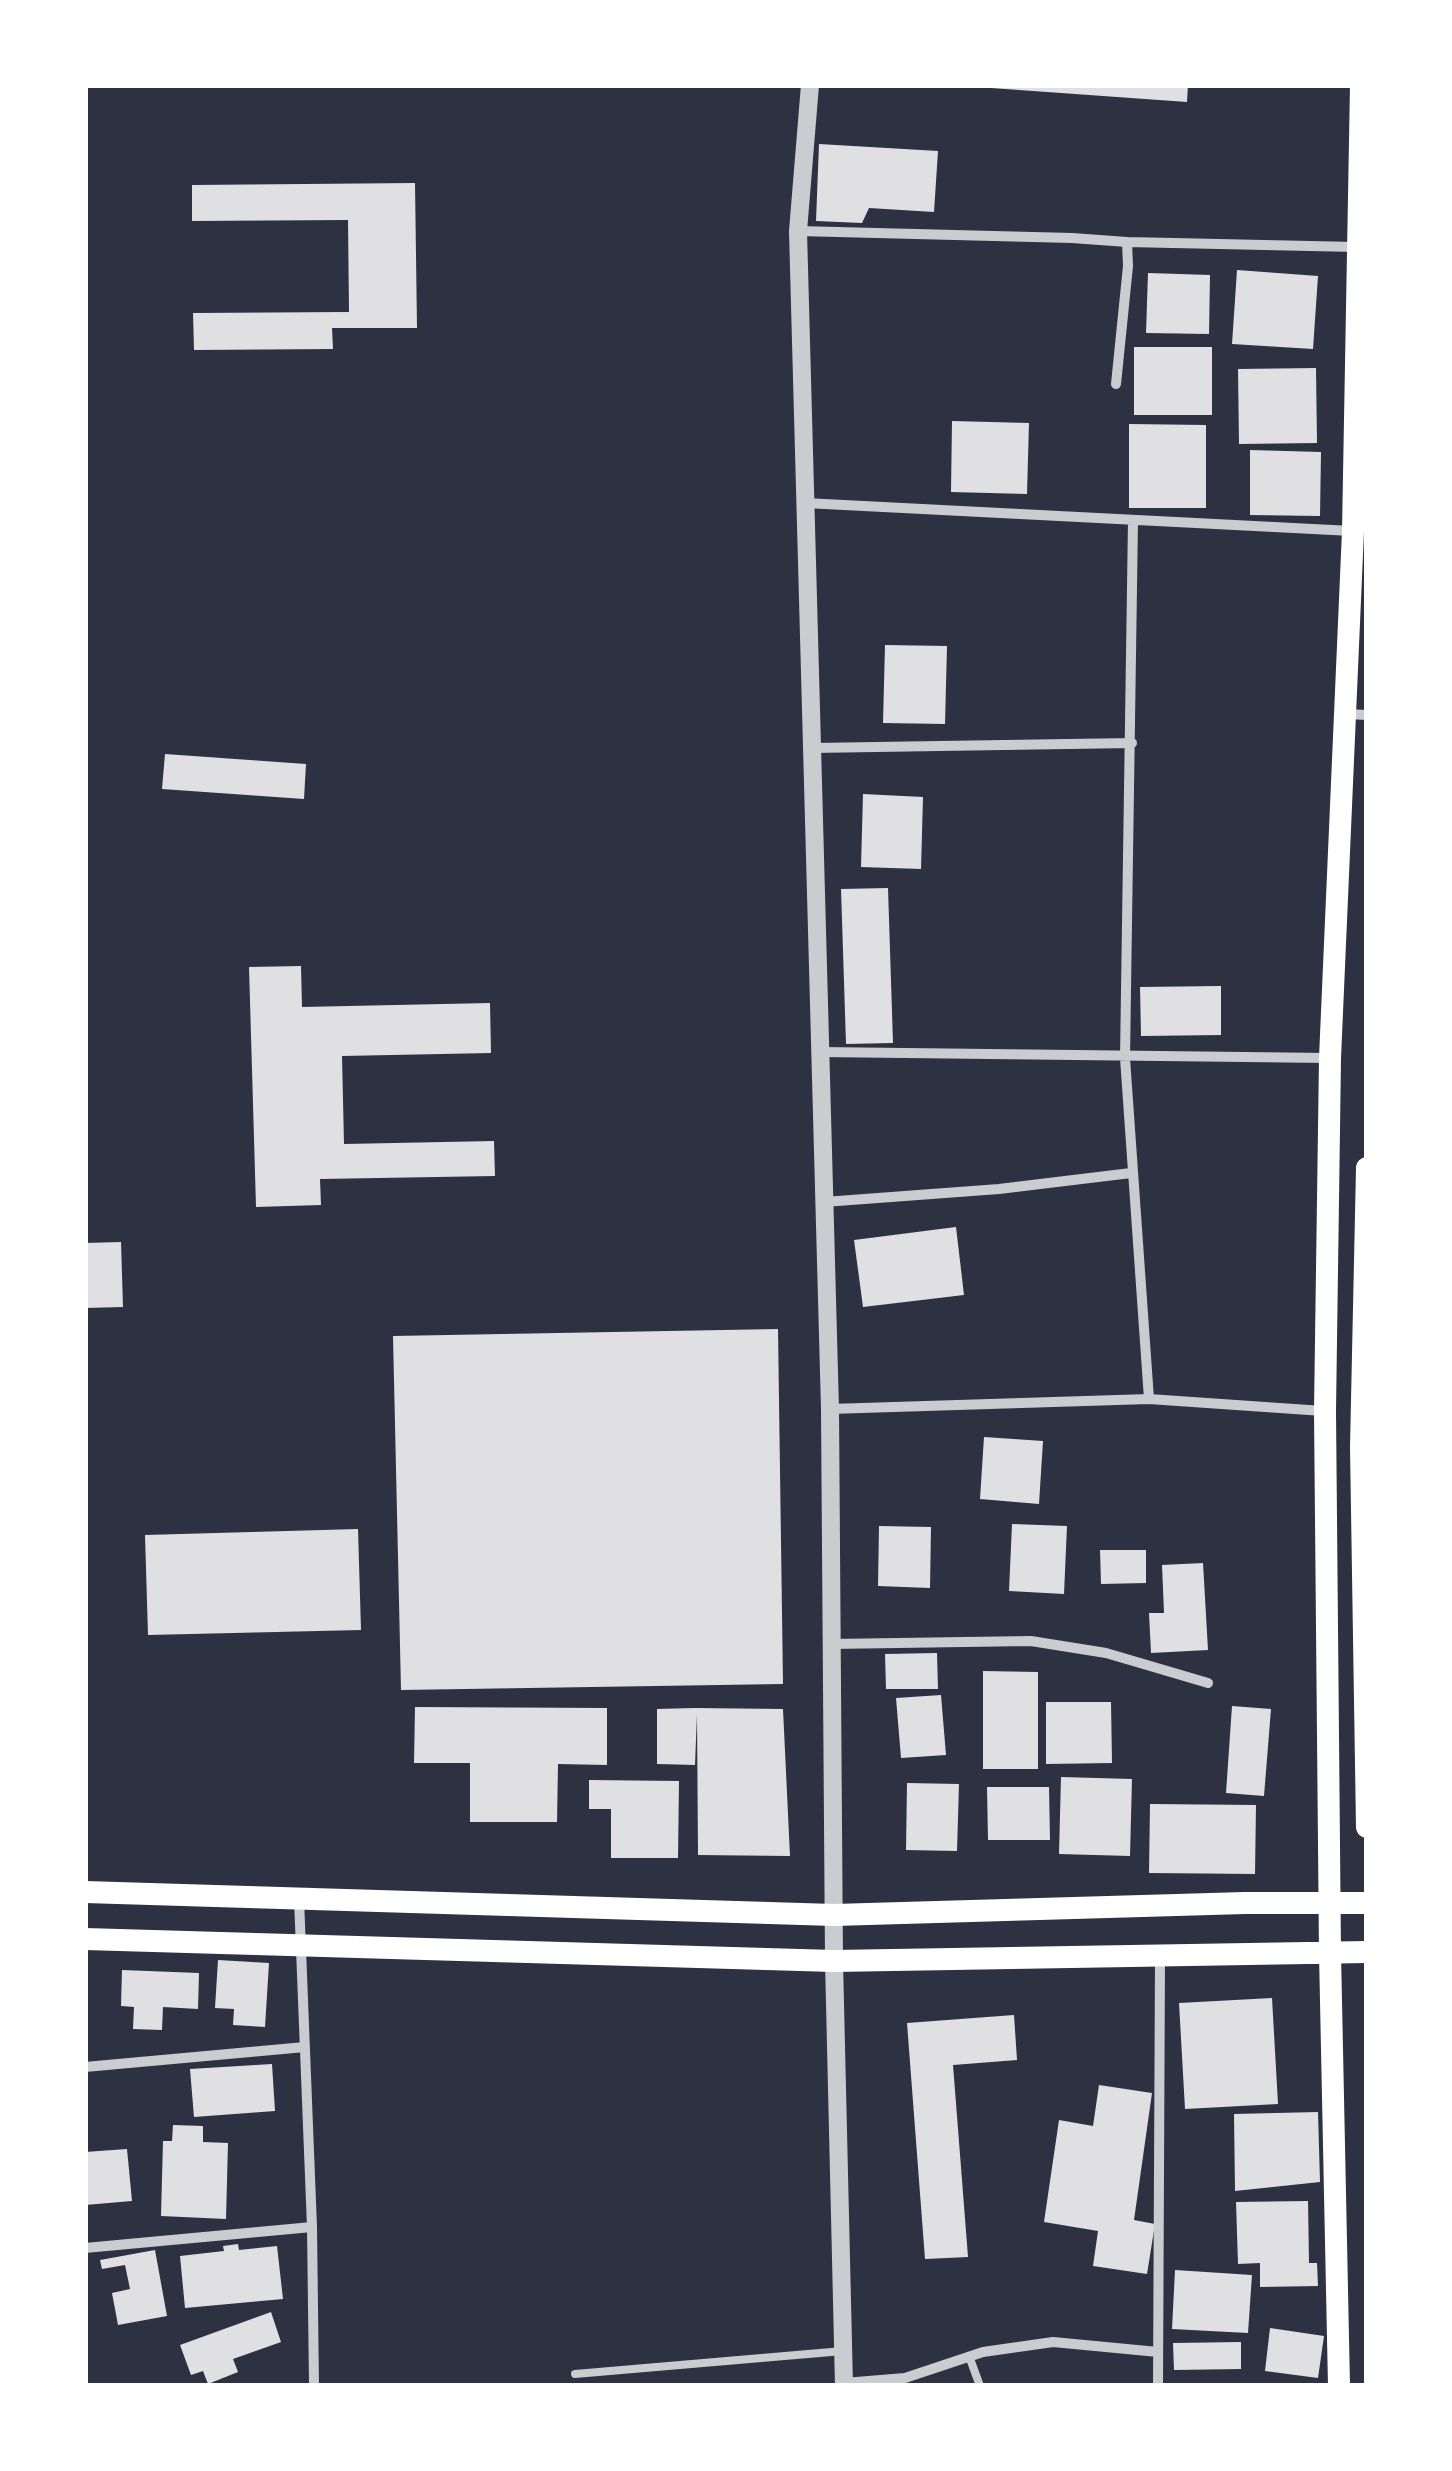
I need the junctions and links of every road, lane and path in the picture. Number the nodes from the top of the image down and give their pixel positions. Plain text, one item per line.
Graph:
1 (810, 85) edge
2 (1361, 85) edge
3 (798, 231) junction
4 (1127, 242) junction
5 (1359, 247) junction
6 (1116, 384) dead end
7 (805, 504) junction
8 (1134, 520) junction
9 (1353, 531) junction
10 (1357, 714) edge
11 (1132, 743) junction
12 (812, 748) junction
13 (820, 1052) junction
14 (1125, 1058) junction
15 (1330, 1058) junction
16 (1367, 1168) edge
17 (1131, 1173) junction
18 (824, 1202) junction
19 (1149, 1399) junction
20 (830, 1409) junction
21 (1325, 1411) junction
22 (1364, 1416) edge
23 (830, 1644) junction
24 (1208, 1683) dead end
25 (1367, 1826) edge
26 (85, 1892) edge
27 (299, 1898) junction
28 (1330, 1903) junction
29 (1367, 1903) edge
30 (834, 1916) junction
31 (85, 1940) edge
32 (302, 1945) junction
33 (1330, 1952) junction
34 (1367, 1952) edge
35 (1160, 1957) junction
36 (834, 1961) junction
37 (306, 2047) junction
38 (85, 2067) edge
39 (312, 2227) junction
40 (85, 2248) edge
41 (844, 2351) junction
42 (1158, 2352) junction
43 (969, 2356) junction
44 (575, 2374) dead end
45 (844, 2384) edge
46 (314, 2386) edge
47 (980, 2386) edge
48 (1158, 2386) edge
49 (1339, 2386) edge

1 - 3 street
2 - 5 main road
3 - 4 street
3 - 7 street
4 - 5 street
4 - 6 street
5 - 9 main road
7 - 8 street
7 - 12 street
8 - 9 street
8 - 11 street
9 - 10 main road
10 - 15 main road
11 - 12 street
11 - 14 street
12 - 13 street
13 - 14 street
13 - 18 street
14 - 15 street
14 - 17 street
15 - 21 main road
16 - 22 main road
17 - 18 street
17 - 19 street
18 - 20 street
19 - 20 street
19 - 21 street
20 - 23 street
21 - 28 main road
22 - 25 main road
23 - 24 street
23 - 30 street
26 - 27 main road
27 - 30 main road
27 - 32 street
28 - 29 main road
28 - 30 main road
28 - 33 main road
30 - 36 street
31 - 32 main road
32 - 36 main road
32 - 37 street
33 - 34 main road
33 - 35 main road
33 - 49 main road
35 - 36 main road
35 - 42 street
36 - 41 street
37 - 38 street
37 - 39 street
39 - 40 street
39 - 46 street
41 - 44 lane
41 - 45 street
42 - 43 street
42 - 48 street
43 - 45 street
43 - 47 lane

